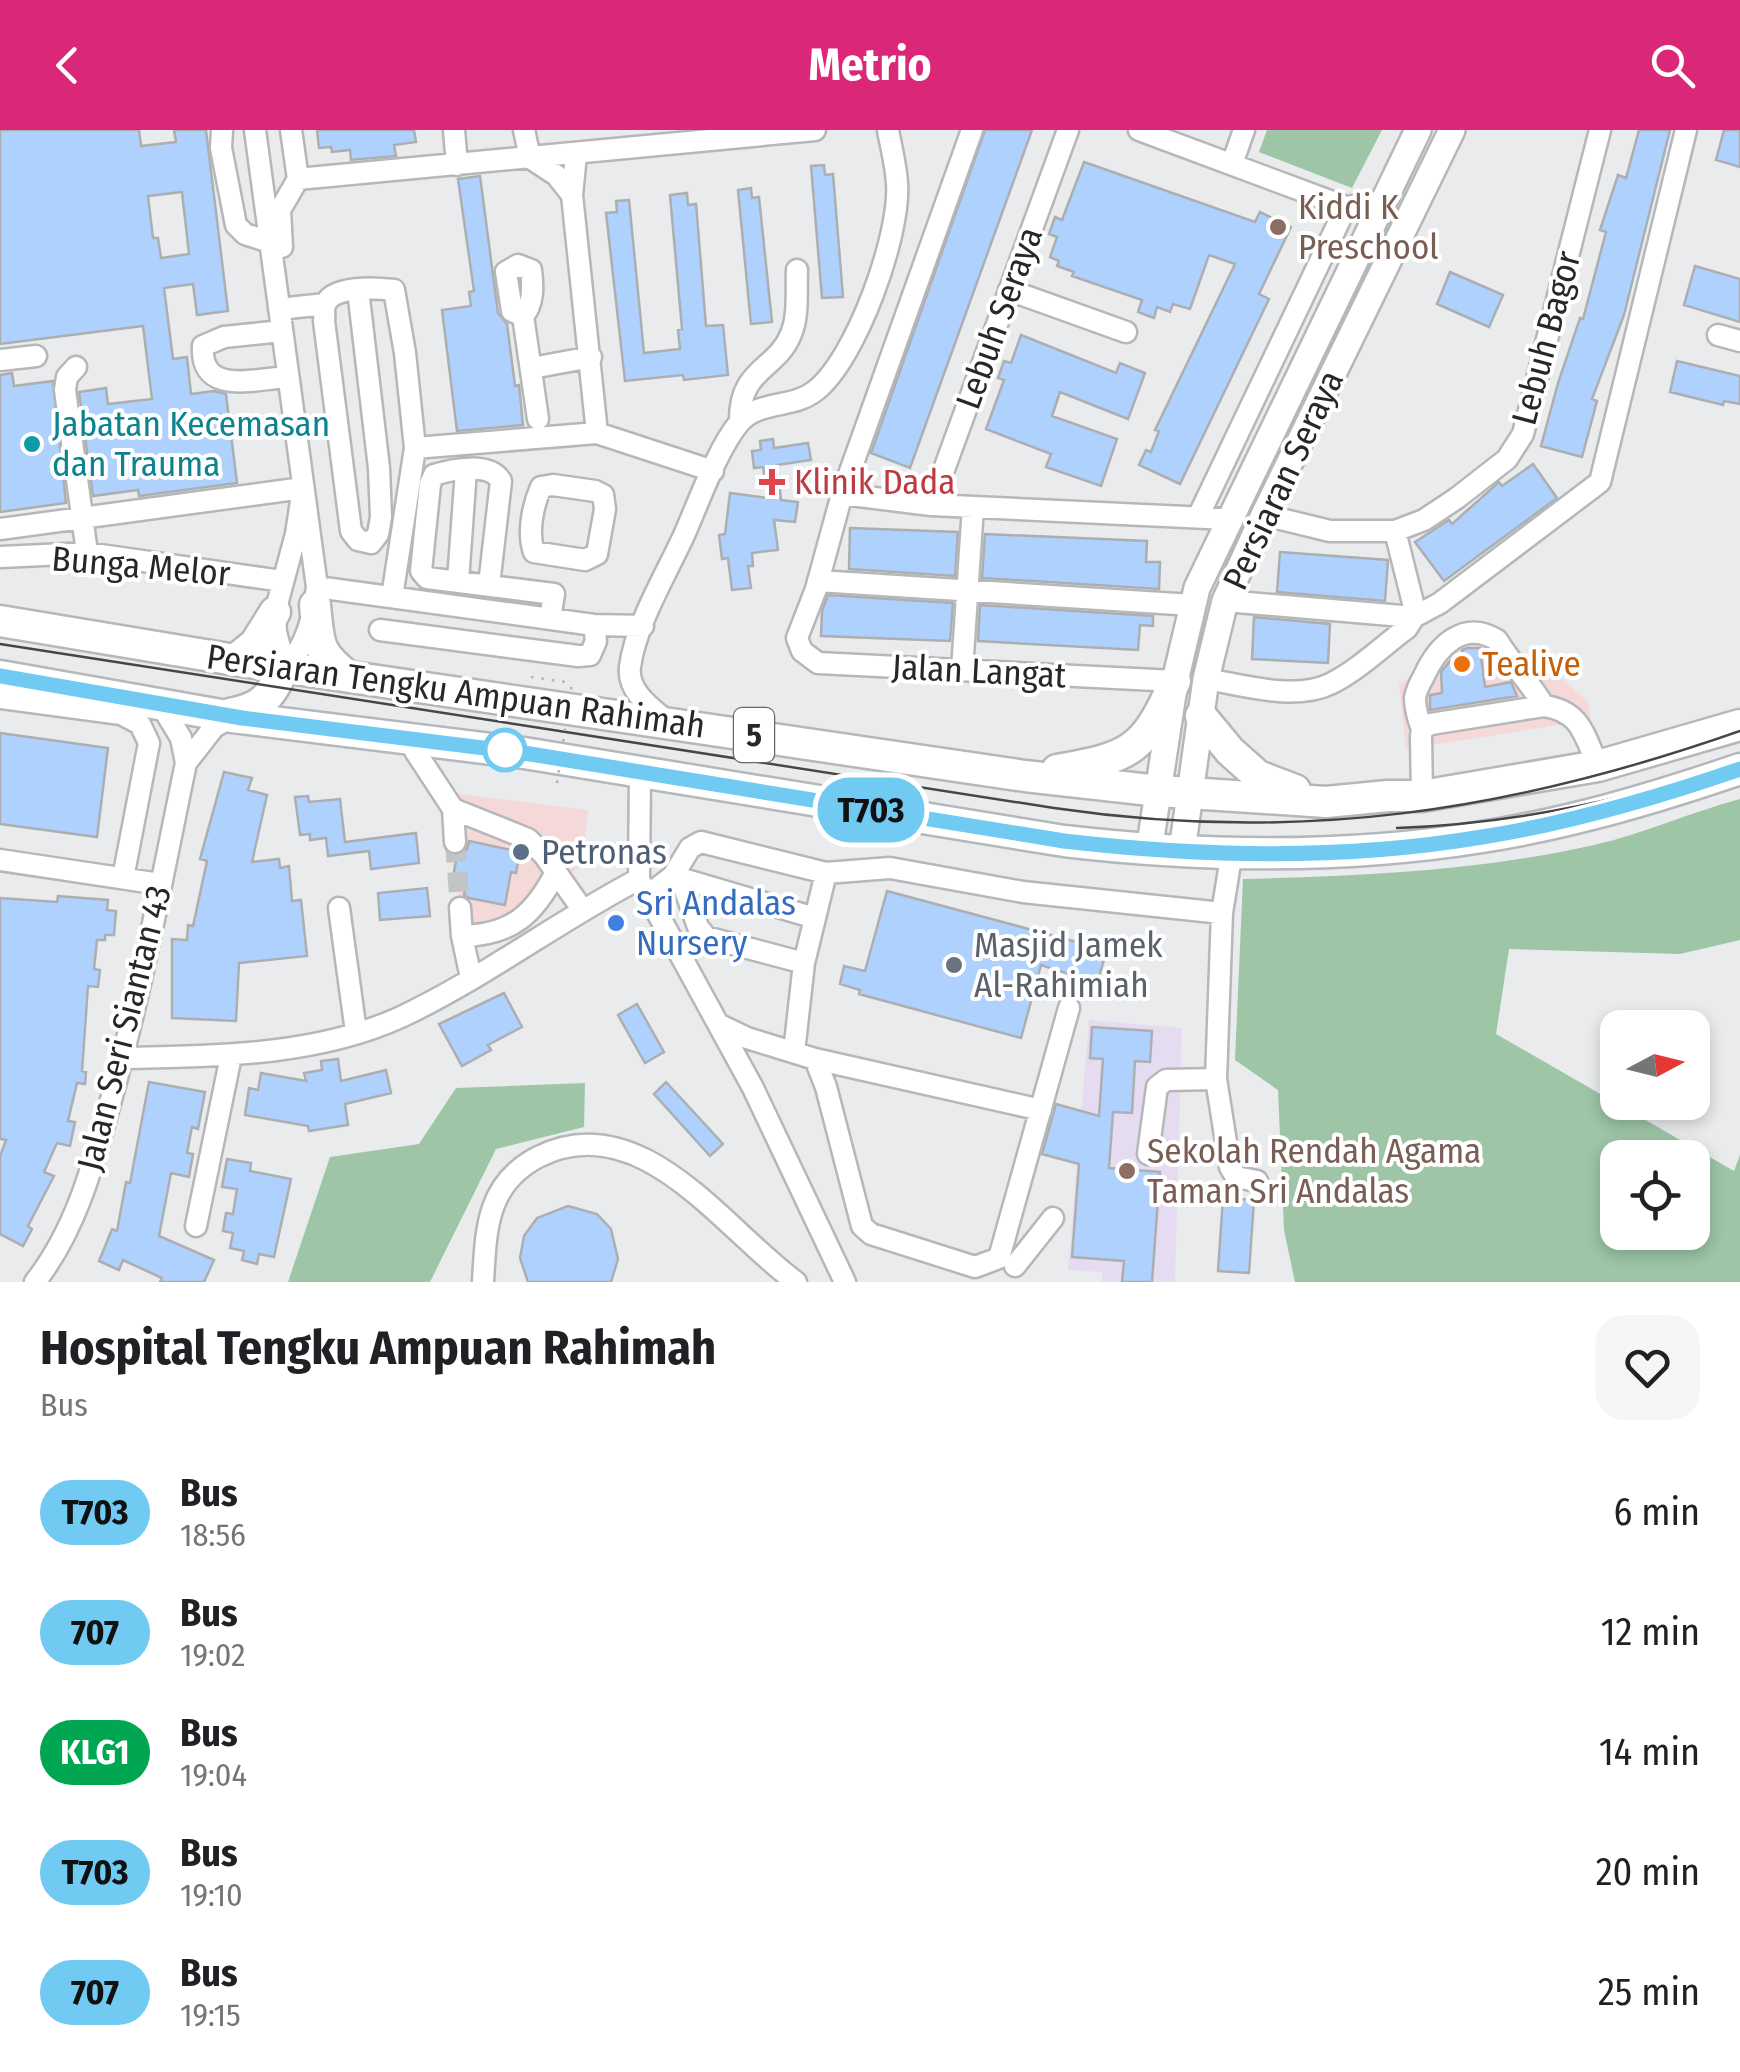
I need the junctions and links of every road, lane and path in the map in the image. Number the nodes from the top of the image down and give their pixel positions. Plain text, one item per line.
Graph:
1 (222, 130) edge
2 (254, 130) edge
3 (291, 130) edge
4 (454, 130) edge
5 (524, 130) edge
6 (814, 130) edge
7 (888, 130) edge
8 (972, 130) edge
9 (1068, 130) edge
10 (1244, 130) edge
11 (1418, 130) edge
12 (1452, 130) edge
13 (1600, 130) edge
14 (1686, 130) edge
15 (1147, 131) edge
16 (576, 154) junction
17 (530, 158) junction
18 (457, 164) junction
19 (1232, 164) junction
20 (298, 180) junction
21 (572, 195) junction
22 (1383, 202) junction
23 (1346, 207) junction
24 (1366, 236) junction
25 (270, 242) junction
26 (797, 270) dead end
27 (274, 272) junction
28 (358, 290) junction
29 (1009, 290) junction
30 (325, 304) junction
31 (279, 309) junction
32 (522, 316) dead end
33 (282, 331) junction
34 (1126, 332) dead end
35 (1718, 335) dead end
36 (1740, 342) edge
37 (36, 356) dead end
38 (591, 357) junction
39 (0, 360) edge
40 (76, 367) dead end
41 (532, 368) junction
42 (1303, 369) junction
43 (288, 377) junction
44 (1328, 383) junction
45 (410, 392) junction
46 (372, 396) junction
47 (538, 420) dead end
48 (740, 421) junction
49 (597, 433) junction
50 (415, 448) junction
51 (466, 470) junction
52 (713, 470) junction
53 (303, 488) junction
54 (842, 494) junction
55 (931, 505) junction
56 (972, 507) junction
57 (1264, 515) junction
58 (83, 516) junction
59 (1198, 517) junction
60 (1228, 520) junction
61 (0, 529) edge
62 (1395, 531) junction
63 (87, 553) junction
64 (560, 556) junction
65 (0, 557) edge
66 (282, 581) junction
67 (818, 581) junction
68 (458, 582) junction
69 (489, 585) junction
70 (968, 591) junction
71 (554, 594) junction
72 (316, 596) junction
73 (392, 597) junction
74 (1225, 601) junction
75 (1193, 605) junction
76 (275, 612) junction
77 (1414, 616) junction
78 (550, 619) junction
79 (0, 621) edge
80 (594, 625) junction
81 (643, 626) junction
82 (380, 630) dead end
83 (234, 660) junction
84 (285, 667) junction
85 (962, 670) junction
86 (0, 676) edge
87 (350, 677) junction
88 (531, 677) dead end
89 (1206, 679) junction
90 (1175, 681) junction
91 (0, 698) edge
92 (161, 704) junction
93 (1544, 706) junction
94 (228, 716) junction
95 (1201, 716) junction
96 (667, 722) junction
97 (1740, 725) edge
98 (321, 726) junction
99 (1422, 729) junction
100 (416, 738) junction
101 (186, 763) junction
102 (1598, 766) junction
103 (1740, 769) edge
104 (640, 773) junction
105 (1025, 776) junction
106 (557, 782) dead end
107 (1159, 791) junction
108 (1192, 792) junction
109 (1422, 796) junction
110 (1326, 802) junction
111 (453, 808) junction
112 (456, 842) tunnel mouth
113 (1149, 850) junction
114 (1182, 851) junction
115 (1232, 851) junction
116 (0, 860) edge
117 (556, 872) junction
118 (826, 873) junction
119 (678, 877) junction
120 (123, 878) junction
121 (160, 884) junction
122 (643, 887) junction
123 (339, 908) dead end
124 (460, 908) tunnel mouth
125 (582, 909) junction
126 (1222, 913) junction
127 (815, 918) junction
128 (462, 936) junction
129 (804, 963) junction
130 (471, 978) junction
131 (1069, 1008) dead end
132 (718, 1024) junction
133 (356, 1032) junction
134 (805, 1055) junction
135 (231, 1056) junction
136 (124, 1058) junction
137 (1216, 1079) junction
138 (1040, 1110) junction
139 (1148, 1154) dead end
140 (1257, 1180) dead end
141 (1053, 1218) dead end
142 (196, 1226) dead end
143 (1015, 1266) dead end
144 (35, 1282) edge
145 (483, 1282) edge
146 (796, 1282) edge
147 (845, 1282) edge

1 - 25 street
2 - 25 street
3 - 20 street
4 - 18 street
5 - 17 street
6 - 16 street
7 - 48 street
8 - 54 street
9 - 29 street, Lebuh Seraya
10 - 19 street
11 - 22 main road, Persiaran Seraya
12 - 44 main road, Persiaran Seraya
13 - 62 street, Lebuh Bagor
14 - 77 street
15 - 19 street
16 - 17 street
16 - 21 street
17 - 18 street
17 - 21 street
18 - 20 street
19 - 23 street
20 - 27 street
21 - 38 street
22 - 23 street
22 - 24 main road, Persiaran Seraya
23 - 24 street
23 - 59 street, Persiaran Seraya
24 - 42 main road, Persiaran Seraya
25 - 27 street
26 - 48 street
27 - 31 street
28 - 30 street
28 - 45 street
28 - 46 street
29 - 34 street
29 - 55 street, Lebuh Seraya
30 - 31 street
30 - 46 street
31 - 33 street
32 - 41 street
33 - 43 street
33 - 43 street
35 - 36 street
37 - 39 street
38 - 41 street
38 - 49 street
40 - 58 street
41 - 47 street
42 - 44 main road
42 - 60 main road, Persiaran Seraya
43 - 53 street
44 - 57 main road, Persiaran Seraya
45 - 46 street
45 - 50 street
48 - 52 street
49 - 50 street
49 - 52 street
50 - 73 street
51 - 68 street
51 - 68 street
51 - 69 street
52 - 81 street
53 - 58 street
53 - 66 street
53 - 72 street
54 - 55 street
54 - 67 street
55 - 56 street
56 - 59 street
56 - 70 street
57 - 62 street, Lebuh Bagor
57 - 74 main road, Persiaran Seraya
58 - 61 street
58 - 63 street
59 - 60 street
60 - 75 main road, Persiaran Seraya
62 - 77 street
63 - 65 street, Bunga Melor
63 - 66 street, Bunga Melor
64 - 64 street
64 - 71 street
66 - 76 street
67 - 70 street
67 - 85 street, Jalan Langat
68 - 69 street
69 - 71 street
70 - 75 street
70 - 85 street
71 - 78 street
72 - 73 street
72 - 84 street
72 - 87 highway
73 - 78 street
74 - 77 street
74 - 89 main road, Persiaran Seraya
75 - 90 main road, Persiaran Seraya
76 - 83 highway
76 - 84 street
77 - 89 street
78 - 80 street
79 - 83 highway, Persiaran Tengku Ampuan Rahimah / 5
80 - 81 street
80 - 82 street
81 - 96 street
83 - 84 highway, Persiaran Tengku Ampuan Rahimah / 5
84 - 87 highway, Persiaran Tengku Ampuan Rahimah / 5
84 - 94 highway
84 - 98 highway
85 - 90 street, Jalan Langat
86 - 92 highway, Persiaran Tengku Ampuan Rahimah / 5
87 - 96 highway, Persiaran Tengku Ampuan Rahimah / 5
88 - 106 path, bridge
89 - 95 main road, Persiaran Seraya
90 - 105 highway
90 - 107 main road, Persiaran Seraya
91 - 120 street
92 - 94 highway, Persiaran Tengku Ampuan Rahimah / 5
92 - 101 street
93 - 99 street
93 - 99 street
93 - 102 street
94 - 98 highway, Persiaran Tengku Ampuan Rahimah / 5
94 - 101 street
95 - 108 main road, Persiaran Seraya
95 - 110 highway
96 - 105 highway, Persiaran Tengku Ampuan Rahimah / 5
97 - 102 highway, Persiaran Tengku Ampuan Rahimah / 5
98 - 100 highway, Persiaran Tengku Ampuan Rahimah / 5
99 - 109 street
100 - 104 highway, Persiaran Tengku Ampuan Rahimah / 5
100 - 111 street
101 - 121 street, Jalan Seri Siantan 43
102 - 109 highway, Persiaran Tengku Ampuan Rahimah / 5
103 - 115 highway, Persiaran Tengku Ampuan Rahimah / 5
104 - 113 highway, Persiaran Tengku Ampuan Rahimah / 5
104 - 122 street
105 - 107 highway, Persiaran Tengku Ampuan Rahimah / 5
107 - 108 highway, Persiaran Tengku Ampuan Rahimah / 5
107 - 113 main road, Persiaran Seraya
108 - 110 highway, Persiaran Tengku Ampuan Rahimah / 5
108 - 114 main road, Persiaran Seraya
109 - 110 highway, Persiaran Tengku Ampuan Rahimah / 5
111 - 112 street
111 - 117 street
113 - 114 highway, Persiaran Tengku Ampuan Rahimah / 5
114 - 115 highway, Persiaran Tengku Ampuan Rahimah / 5
115 - 126 street
116 - 120 street
117 - 125 street
117 - 128 street
118 - 119 street
118 - 126 street
118 - 127 street
119 - 122 street
119 - 127 street
119 - 129 street
120 - 121 street
121 - 136 street, Jalan Seri Siantan 43
122 - 125 street
122 - 132 street
123 - 133 street
124 - 128 street
125 - 130 street
126 - 137 street
127 - 129 street
128 - 130 street
129 - 134 street
130 - 133 street
131 - 138 street
132 - 134 street
132 - 147 street
133 - 135 street
134 - 138 street
134 - 138 street
135 - 136 street
135 - 142 street
136 - 144 street, Jalan Seri Siantan 43
137 - 139 street
137 - 140 street
141 - 143 street
145 - 146 street

